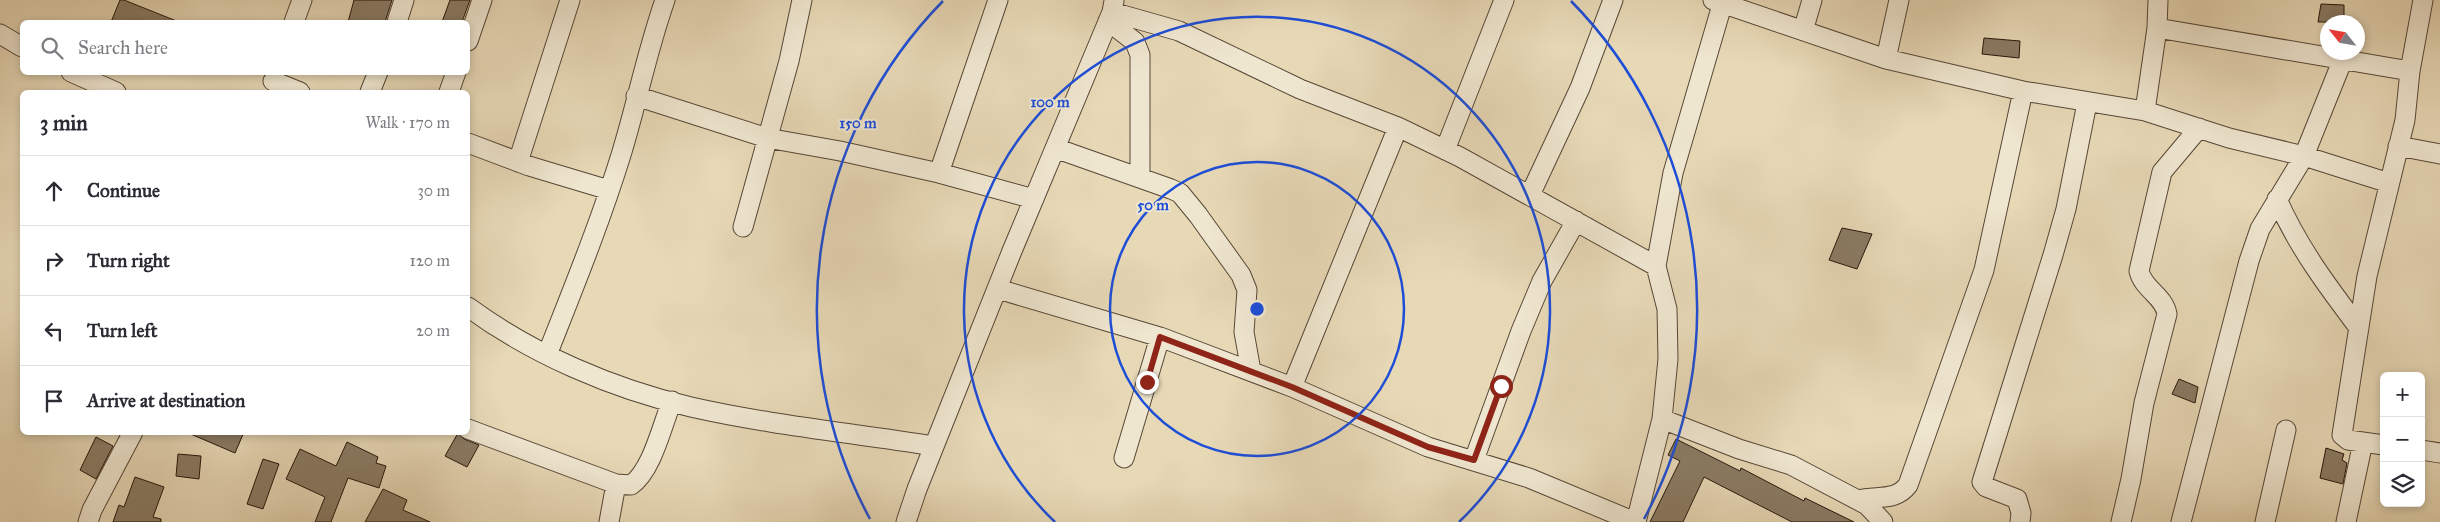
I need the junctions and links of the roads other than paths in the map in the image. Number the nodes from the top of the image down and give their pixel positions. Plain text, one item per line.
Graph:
1 (404, 0) edge
2 (482, 0) edge
3 (570, 0) edge
4 (665, 0) edge
5 (802, 0) edge
6 (998, 0) edge
7 (1504, 0) edge
8 (1612, 0) edge
9 (1812, 0) edge
10 (1899, 0) edge
11 (2158, 0) edge
12 (2423, 0) edge
13 (1718, 2) edge
14 (1112, 11) edge
15 (398, 20) edge
16 (1164, 27) junction
17 (2157, 28) junction
18 (1803, 31) junction
19 (0, 34) edge
20 (470, 35) edge
21 (1135, 42) junction
22 (20, 46) edge
23 (2320, 55) edge
24 (1886, 59) junction
25 (2343, 60) edge
26 (2349, 60) edge
27 (2410, 71) junction
28 (78, 75) edge
29 (377, 75) edge
30 (455, 75) edge
31 (272, 82) edge
32 (112, 90) edge
33 (294, 90) edge
34 (371, 90) edge
35 (450, 90) edge
36 (2023, 91) junction
37 (636, 96) junction
38 (2087, 103) junction
39 (2145, 112) junction
40 (1398, 127) junction
41 (2199, 128) junction
42 (766, 138) junction
43 (470, 144) edge
44 (2398, 146) junction
45 (1055, 148) junction
46 (1445, 150) junction
47 (2440, 154) edge
48 (2304, 156) junction
49 (518, 162) junction
50 (939, 172) junction
51 (1140, 177) junction
52 (2389, 183) junction
53 (609, 190) junction
54 (1530, 195) junction
55 (1034, 199) junction
56 (2278, 200) junction
57 (1576, 221) junction
58 (743, 227) dead end
59 (1656, 266) junction
60 (998, 290) junction
61 (470, 307) edge
62 (2359, 328) junction
63 (1160, 337) junction
64 (546, 355) junction
65 (1251, 371) junction
66 (1292, 387) junction
67 (672, 401) junction
68 (1662, 419) junction
69 (470, 430) edge
70 (2286, 430) dead end
71 (131, 435) edge
72 (2363, 442) junction
73 (2380, 444) edge
74 (934, 446) junction
75 (2425, 451) edge
76 (2440, 453) edge
77 (1124, 458) dead end
78 (1474, 460) junction
79 (616, 484) junction
80 (1858, 500) junction
81 (88, 522) edge
82 (609, 522) edge
83 (906, 522) edge
84 (1635, 522) edge
85 (1883, 522) edge
86 (2020, 522) edge
87 (2121, 522) edge
88 (2180, 522) edge
89 (2265, 522) edge
90 (2346, 522) edge

1 - 15 street
2 - 20 street
3 - 49 street
4 - 37 street
5 - 42 street
6 - 50 street
7 - 46 street
8 - 54 street
9 - 18 street
10 - 24 street
11 - 17 street
12 - 27 street
13 - 18 street
13 - 59 street
14 - 16 street
14 - 21 street
14 - 45 street
16 - 21 street
16 - 40 street
17 - 23 street
17 - 39 street
18 - 24 street
19 - 22 street
21 - 51 street
24 - 36 street
25 - 48 street
26 - 27 street
27 - 44 street
28 - 32 street
29 - 34 street
30 - 35 street
31 - 33 street
36 - 38 street
36 - 80 street
37 - 42 street
37 - 53 street
38 - 39 street
38 - 86 street
39 - 41 street
40 - 46 street
40 - 66 street
41 - 48 street
41 - 87 street
42 - 50 street
42 - 58 street
43 - 49 street
44 - 47 street
44 - 52 street
45 - 51 street
45 - 55 street
46 - 54 street
48 - 52 street
48 - 56 street
49 - 53 street
50 - 55 street
51 - 65 street
52 - 62 street
53 - 64 street
54 - 57 street
55 - 60 street
56 - 62 street
56 - 88 street
57 - 59 street
57 - 78 street
59 - 68 street
60 - 63 street
60 - 74 street
61 - 64 street
62 - 72 street
63 - 65 street
63 - 77 street
64 - 67 street
65 - 66 street
66 - 78 street
67 - 74 street
67 - 79 street
68 - 80 street
68 - 84 street
69 - 79 street
70 - 89 street
71 - 81 street
72 - 73 street
72 - 90 street
74 - 83 street
75 - 76 street
78 - 84 street
79 - 82 street
80 - 85 street

